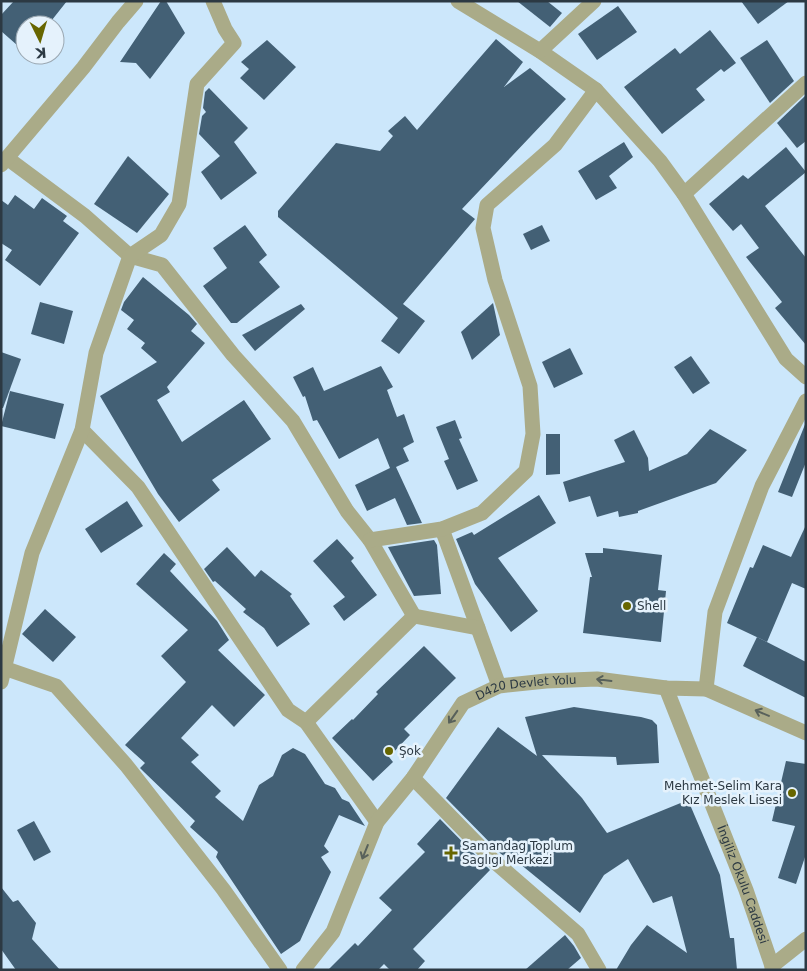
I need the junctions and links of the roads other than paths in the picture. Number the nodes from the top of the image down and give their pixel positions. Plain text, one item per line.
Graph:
1 (136, 1) edge
2 (213, 1) edge
3 (458, 1) edge
4 (594, 1) edge
5 (540, 51) junction
6 (806, 83) edge
7 (596, 90) junction
8 (4, 161) edge
9 (684, 194) junction
10 (130, 256) junction
11 (806, 377) edge
12 (806, 402) edge
13 (82, 430) junction
14 (442, 529) junction
15 (370, 540) junction
16 (414, 616) junction
17 (478, 628) junction
18 (2, 673) edge
19 (499, 686) junction
20 (666, 688) junction
21 (706, 689) junction
22 (306, 722) junction
23 (806, 733) edge
24 (413, 778) junction
25 (377, 822) junction
26 (806, 939) edge
27 (772, 968) edge
28 (280, 970) edge
29 (303, 970) edge
30 (599, 970) edge

1 - 8 street
2 - 10 street
3 - 5 street
4 - 5 street
5 - 7 street
6 - 9 street
7 - 9 street
7 - 14 street
8 - 10 street
9 - 11 street
10 - 13 street
10 - 15 street
12 - 21 street
13 - 18 street
13 - 22 street
14 - 15 street
14 - 17 street
15 - 16 street
16 - 17 street
16 - 22 street
17 - 19 street
18 - 28 street
20 -> 19 street, D420 Devlet Yolu
19 -> 24 street, D420 Devlet Yolu
20 - 21 street, D420 Devlet Yolu
20 - 27 street, İngiliz Okulu Caddesi
23 -> 21 street, D420 Devlet Yolu
22 - 25 street
24 - 25 street, D420 Devlet Yolu
24 - 30 street
25 -> 29 street, D420 Devlet Yolu
26 - 27 street

